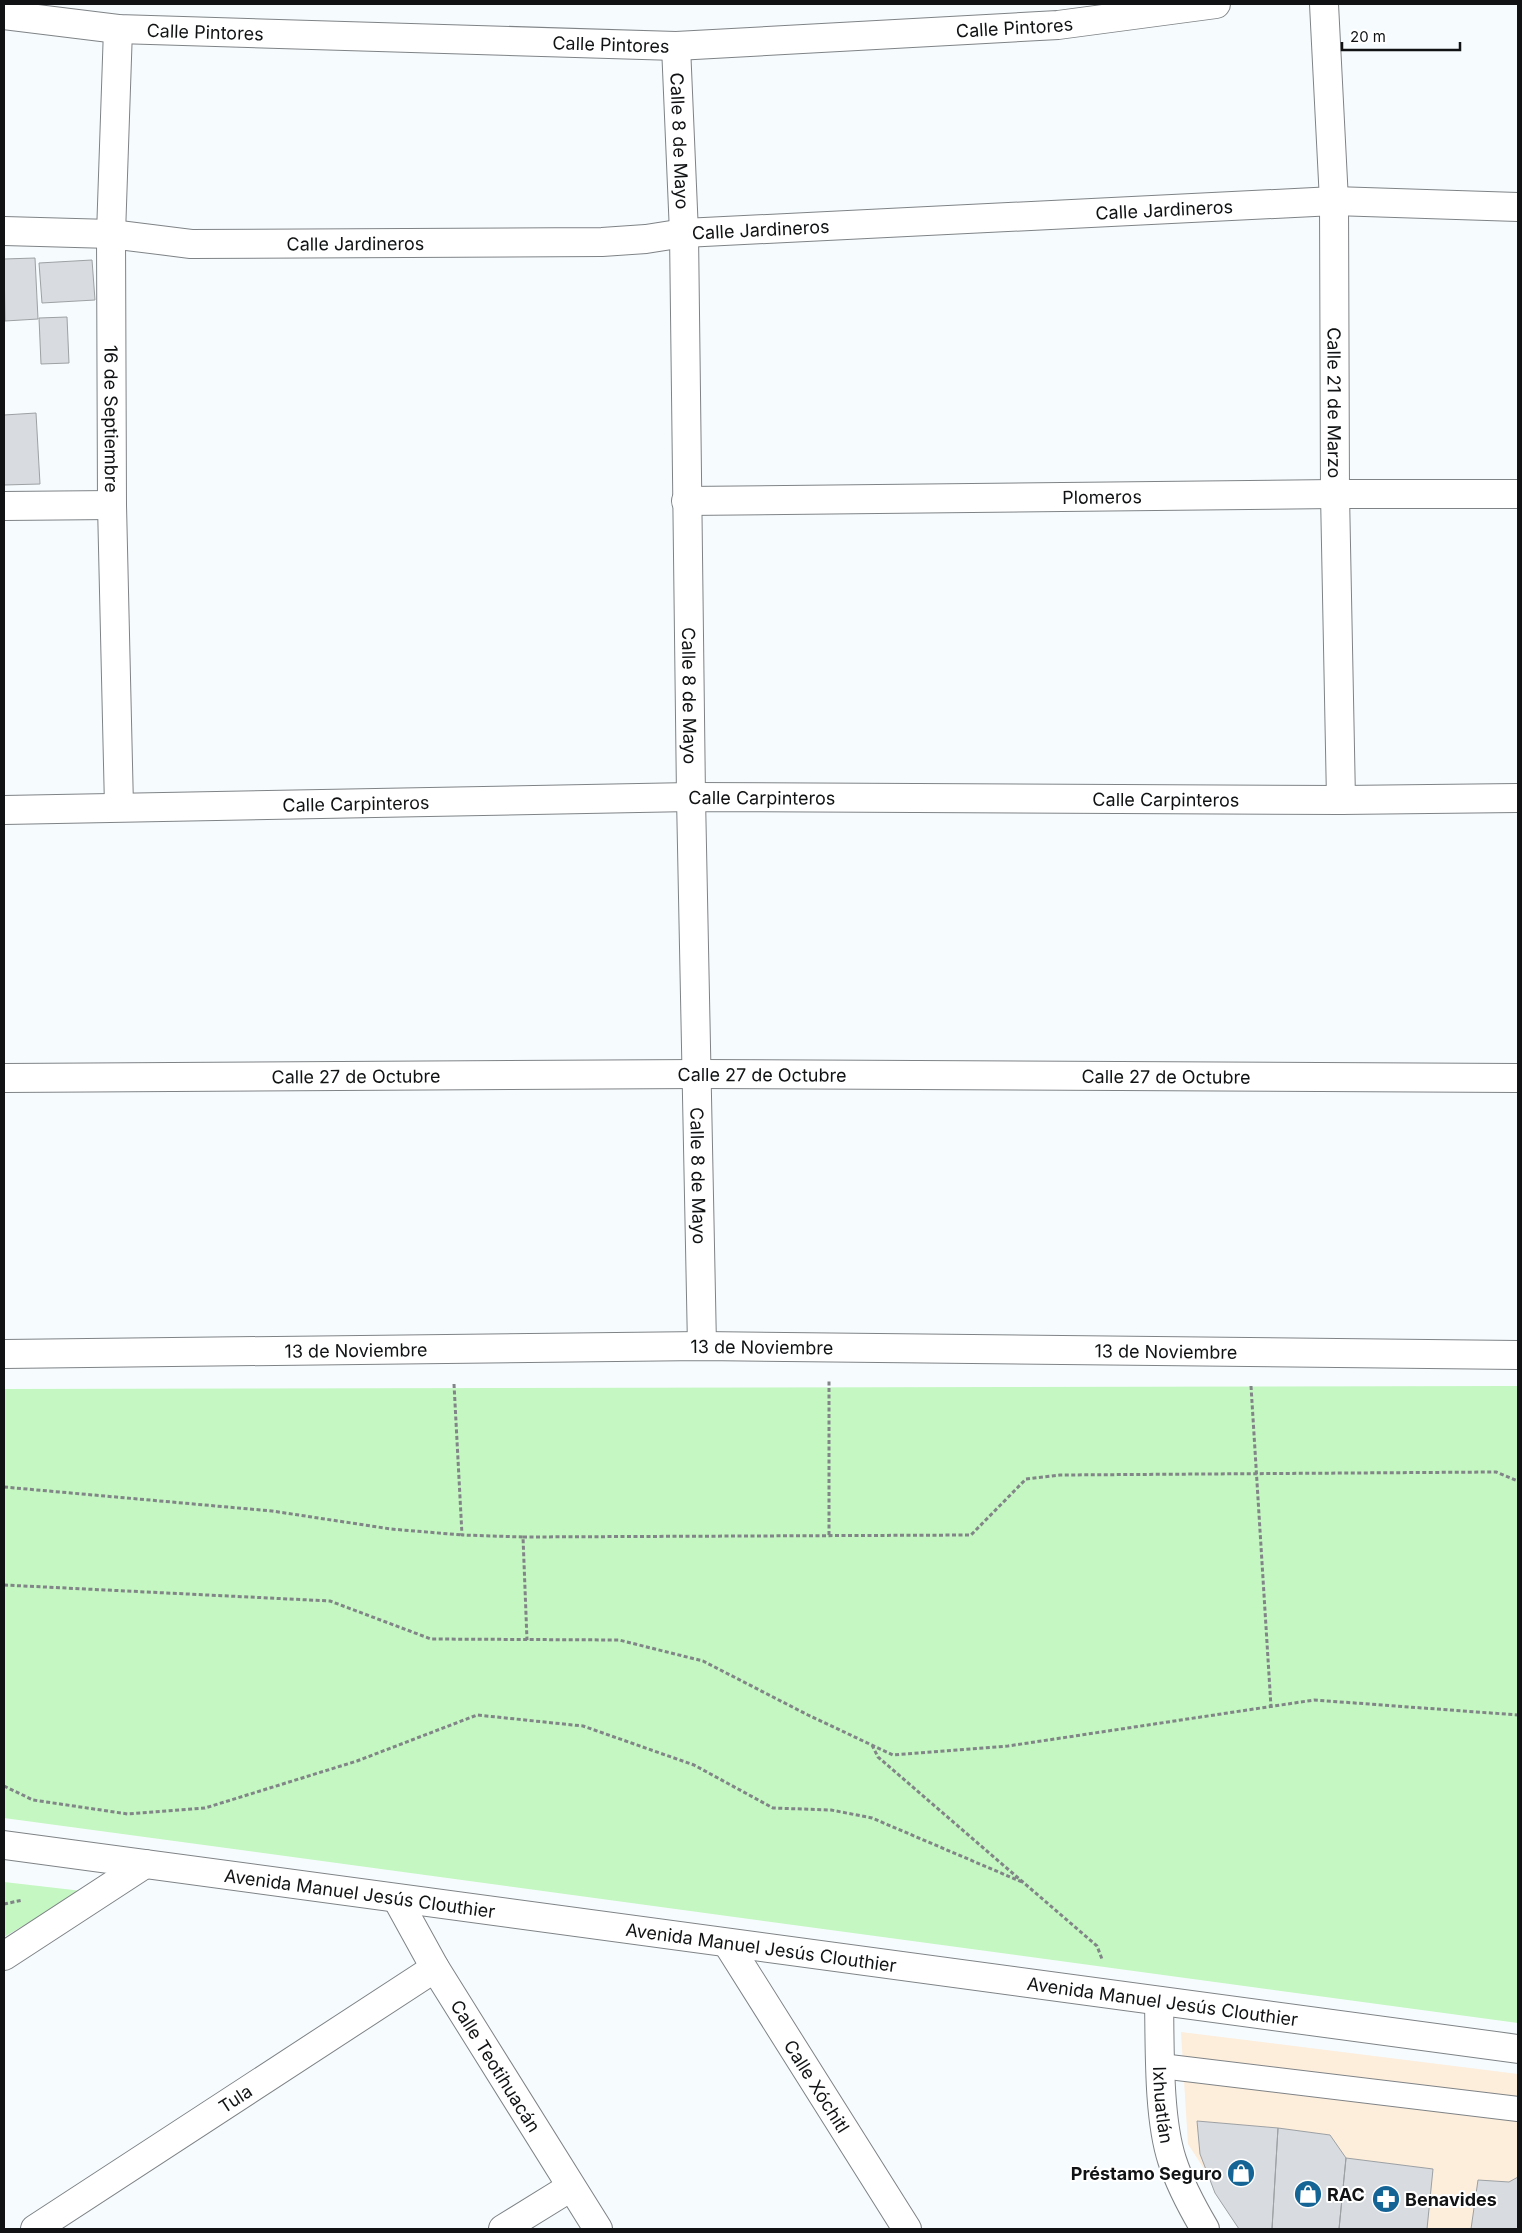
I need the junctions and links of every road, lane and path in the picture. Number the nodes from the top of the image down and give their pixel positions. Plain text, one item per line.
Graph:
1 (1216, 4) edge
2 (1324, 4) edge
3 (4, 15) edge
4 (118, 29) junction
5 (676, 46) junction
6 (1334, 200) junction
7 (1518, 207) edge
8 (4, 231) edge
9 (684, 233) junction
10 (111, 234) junction
11 (1335, 494) junction
12 (1518, 494) edge
13 (686, 501) junction
14 (112, 505) junction
15 (4, 506) edge
16 (690, 797) junction
17 (1518, 798) edge
18 (1341, 800) junction
19 (119, 807) junction
20 (4, 810) edge
21 (698, 1074) junction
22 (4, 1078) edge
23 (1518, 1078) edge
24 (702, 1346) junction
25 (829, 1348) junction
26 (454, 1349) junction
27 (1248, 1352) junction
28 (4, 1354) edge
29 (1518, 1355) edge
30 (1258, 1474) junction
31 (1518, 1481) edge
32 (4, 1487) edge
33 (462, 1535) junction
34 (829, 1535) junction
35 (522, 1537) junction
36 (4, 1585) edge
37 (527, 1640) junction
38 (1270, 1707) junction
39 (1518, 1715) edge
40 (871, 1745) junction
41 (4, 1786) edge
42 (4, 1845) edge
43 (145, 1864) junction
44 (1022, 1882) junction
45 (397, 1898) junction
46 (727, 1943) junction
47 (4, 1956) edge
48 (435, 1968) junction
49 (1119, 1996) junction
50 (1159, 2000) junction
51 (1518, 2049) edge
52 (1161, 2066) junction
53 (1518, 2109) edge
54 (570, 2187) junction
55 (35, 2229) edge
56 (503, 2229) edge
57 (598, 2229) edge
58 (907, 2229) edge
59 (1205, 2229) edge

1 - 5 street, Calle Pintores
2 - 6 street, Calle 21 de Marzo
3 - 4 street, Calle Pintores
4 - 5 street, Calle Pintores
4 - 10 street, 16 de Septiembre
5 - 9 street, Calle 8 de Mayo
6 - 7 street, Calle Jardineros
6 - 9 street, Calle Jardineros
6 - 11 street, Calle 21 de Marzo
8 - 10 street, Calle Jardineros
9 - 10 street, Calle Jardineros
9 - 13 street, Calle 8 de Mayo
10 - 14 street, 16 de Septiembre
11 - 12 street, Plomeros
11 - 13 street, Plomeros
11 - 18 street, Calle 21 de Marzo
13 - 16 street, Calle 8 de Mayo
14 - 15 street
14 - 19 street, 16 de Septiembre
16 - 18 street, Calle Carpinteros
16 - 19 street, Calle Carpinteros
16 - 21 street, Calle 8 de Mayo
17 - 18 street, Calle Carpinteros
19 - 20 street, Calle Carpinteros
21 - 22 street, Calle 27 de Octubre
21 - 23 street, Calle 27 de Octubre
21 - 24 street, Calle 8 de Mayo
24 - 25 street, 13 de Noviembre
24 - 26 street, 13 de Noviembre
25 - 27 street, 13 de Noviembre
25 - 34 path
26 - 28 street, 13 de Noviembre
26 - 33 path
27 - 29 street, 13 de Noviembre
27 - 30 path
30 - 31 path
30 - 34 path
30 - 38 path
32 - 33 path
33 - 35 path
34 - 35 path
35 - 37 path
36 - 37 path
37 - 40 path
38 - 39 path
38 - 40 path
40 - 44 path
41 - 44 path
42 - 43 street, Avenida Manuel Jesús Clouthier
43 - 45 street, Avenida Manuel Jesús Clouthier
43 - 47 street
44 - 49 path
45 - 46 street, Avenida Manuel Jesús Clouthier
45 - 48 street, Calle Teotihuacán
46 - 49 street, Avenida Manuel Jesús Clouthier
46 - 58 street, Calle Xóchitl
48 - 54 street, Calle Teotihuacán
48 - 55 street, Tula
49 - 50 street, Avenida Manuel Jesús Clouthier
50 - 51 street, Avenida Manuel Jesús Clouthier
50 - 52 street, Ixhuatlán
52 - 53 lane
52 - 59 street, Ixhuatlán
54 - 56 street
54 - 57 street, Calle Teotihuacán

